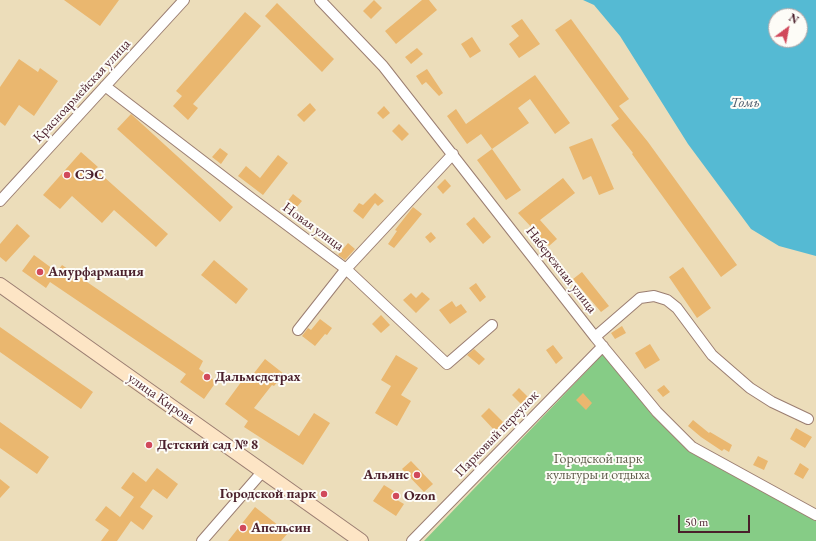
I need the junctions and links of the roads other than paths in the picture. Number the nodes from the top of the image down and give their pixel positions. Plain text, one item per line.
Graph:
1 (184, 0) edge
2 (320, 0) edge
3 (105, 86) junction
4 (453, 154) junction
5 (0, 202) edge
6 (346, 269) junction
7 (0, 285) edge
8 (492, 325) dead end
9 (298, 330) dead end
10 (595, 337) junction
11 (603, 346) junction
12 (808, 419) dead end
13 (263, 471) junction
14 (816, 515) edge
15 (202, 541) edge
16 (361, 541) edge
17 (412, 541) edge

1 - 3 street, Красноармейская улица
2 - 4 street, Набережная улица
3 - 5 street, Красноармейская улица
3 - 6 street, Новая улица
4 - 6 street
4 - 10 street, Набережная улица
6 - 8 street, Новая улица
6 - 9 street
7 - 13 main road, улица Кирова
10 - 11 street, Набережная улица
10 - 12 street
11 - 14 street, Набережная улица
11 - 17 street, Парковый переулок
13 - 15 street
13 - 16 main road, улица Кирова

